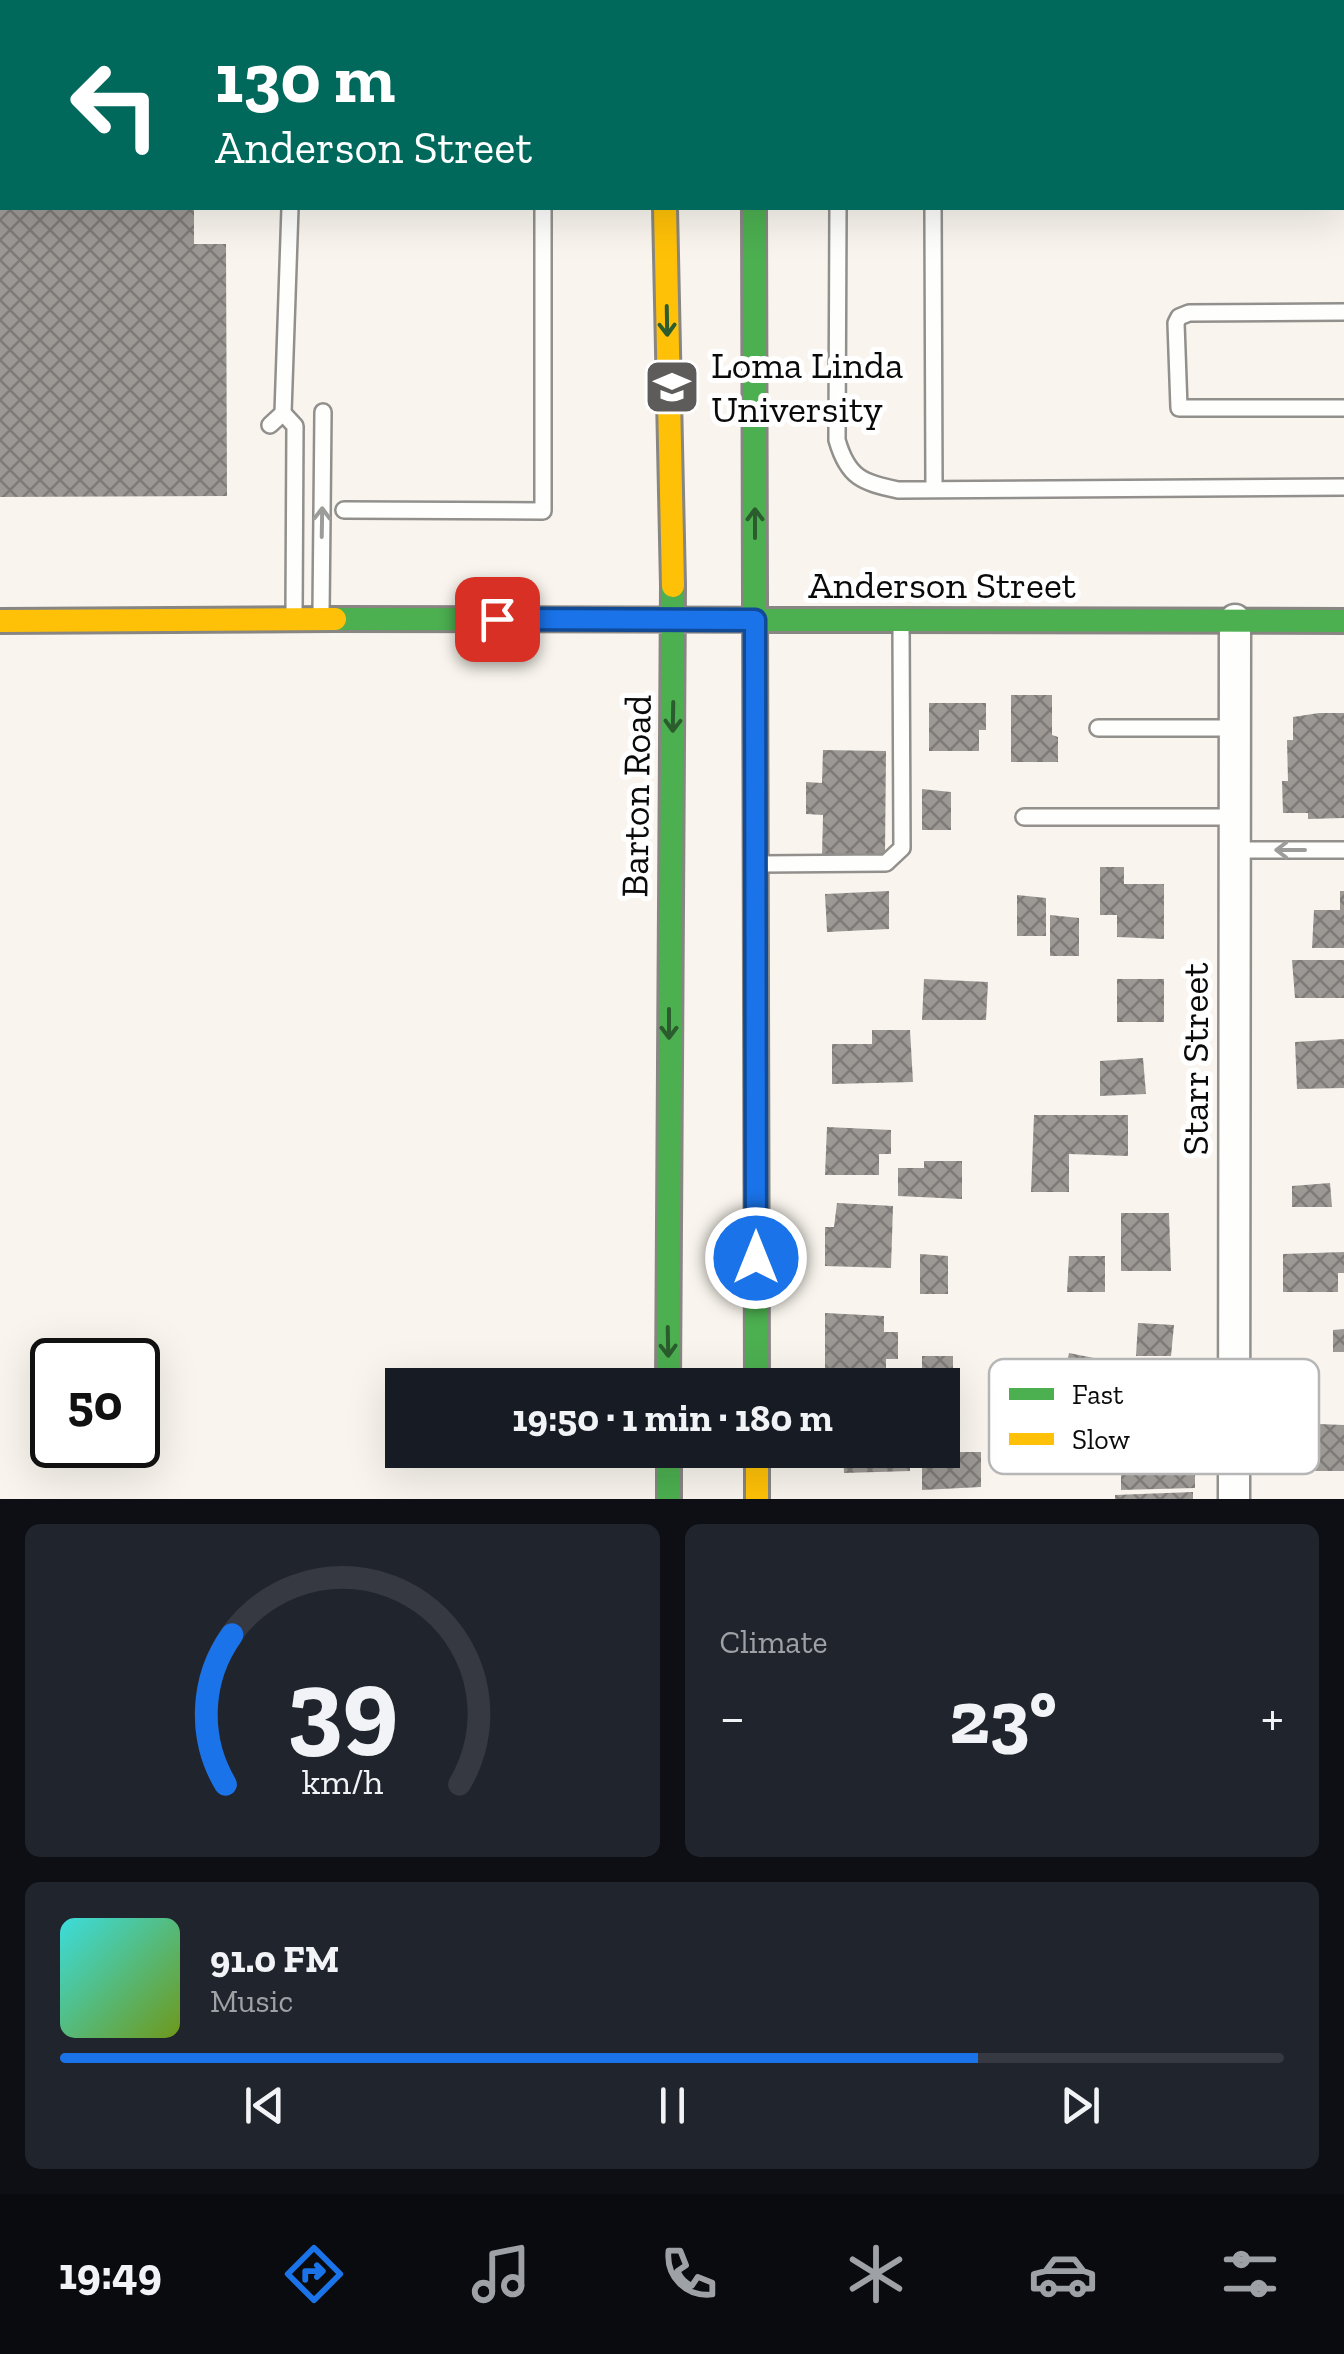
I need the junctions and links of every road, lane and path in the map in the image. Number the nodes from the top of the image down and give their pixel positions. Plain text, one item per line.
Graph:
1 (290, 210) edge
2 (543, 210) edge
3 (664, 210) edge
4 (754, 210) edge
5 (838, 210) edge
6 (933, 210) edge
7 (1344, 312) edge
8 (1344, 408) edge
9 (323, 412) dead end
10 (283, 413) junction
11 (270, 425) dead end
12 (1344, 487) edge
13 (934, 488) junction
14 (344, 510) dead end
15 (321, 619) junction
16 (294, 620) junction
17 (674, 620) junction
18 (755, 620) junction
19 (901, 620) junction
20 (1235, 620) junction
21 (1344, 621) edge
22 (0, 622) edge
23 (1098, 728) dead end
24 (1235, 728) junction
25 (1235, 816) junction
26 (1024, 817) dead end
27 (1235, 850) junction
28 (1344, 850) edge
29 (754, 864) junction
30 (1234, 1359) edge
31 (668, 1368) edge
32 (756, 1368) edge
33 (669, 1468) edge
34 (757, 1468) edge
35 (1234, 1474) edge
36 (669, 1499) edge
37 (757, 1499) edge
38 (1234, 1499) edge

1 - 10 lane
2 - 14 lane
3 -> 17 main road, Barton Road
18 -> 4 main road
5 - 13 lane
6 - 13 lane
7 - 8 lane
15 -> 9 lane
10 - 11 lane
10 - 16 lane
12 - 13 lane
15 - 16 main road, Anderson Street
15 - 17 main road, Anderson Street
16 - 22 main road, Anderson Street
17 - 18 main road, Anderson Street
17 -> 31 main road, Barton Road
18 - 19 main road, Anderson Street
18 - 29 main road
19 - 20 main road, Anderson Street
19 - 29 lane
20 - 21 main road, Anderson Street
20 - 24 street, Starr Street
23 - 24 lane
24 - 25 street, Starr Street
25 - 26 lane
25 - 27 street, Starr Street
28 -> 27 lane
27 - 30 street, Starr Street
29 - 32 main road
33 - 36 main road
34 - 37 main road
35 - 38 street, Starr Street

